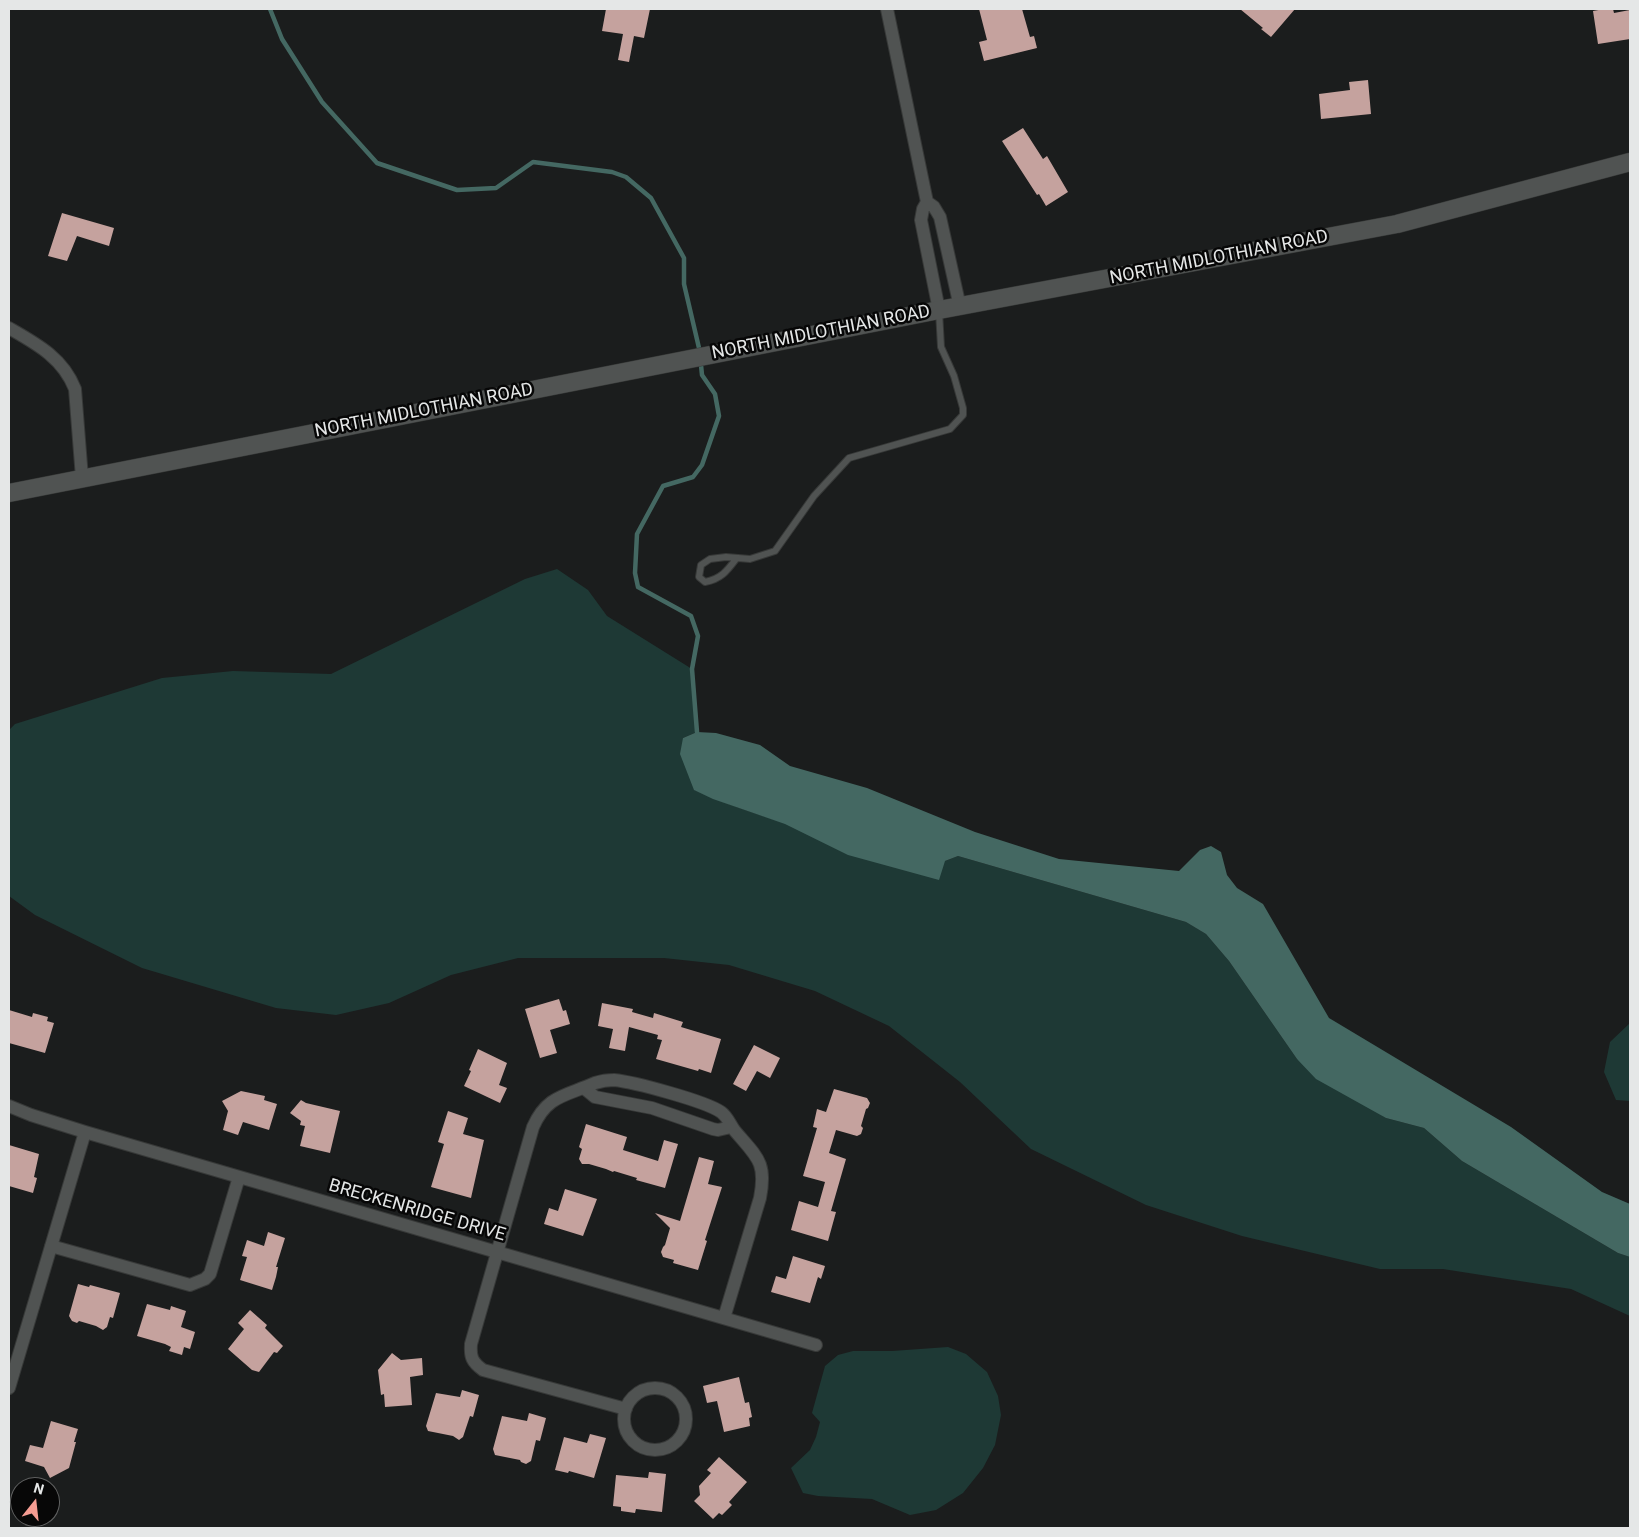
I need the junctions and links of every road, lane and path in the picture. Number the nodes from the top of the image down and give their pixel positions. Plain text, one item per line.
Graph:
1 (887, 9) edge
2 (1630, 162) edge
3 (926, 202) junction
4 (960, 306) junction
5 (939, 310) junction
6 (9, 328) edge
7 (82, 478) junction
8 (9, 492) edge
9 (736, 559) junction
10 (584, 1088) junction
11 (9, 1106) edge
12 (731, 1126) junction
13 (85, 1132) junction
14 (239, 1177) junction
15 (51, 1246) junction
16 (498, 1253) junction
17 (724, 1318) junction
18 (816, 1346) dead end
19 (9, 1388) edge
20 (626, 1409) junction

1 - 3 street
2 - 4 main road, NORTH MIDLOTHIAN ROAD
3 - 4 street
3 - 5 street
4 - 5 main road, NORTH MIDLOTHIAN ROAD
5 - 7 main road, NORTH MIDLOTHIAN ROAD
5 - 9 lane
6 - 7 street
7 - 8 main road, NORTH MIDLOTHIAN ROAD
9 - 9 lane
10 - 12 street
10 - 12 street
10 - 16 street
11 - 13 street, BRECKENRIDGE DRIVE
12 - 17 street
13 - 14 street, BRECKENRIDGE DRIVE
13 - 15 street
14 - 15 street
14 - 16 street, BRECKENRIDGE DRIVE
15 - 19 street
16 - 17 street, BRECKENRIDGE DRIVE
16 - 20 street
17 - 18 street, BRECKENRIDGE DRIVE
20 - 20 street

